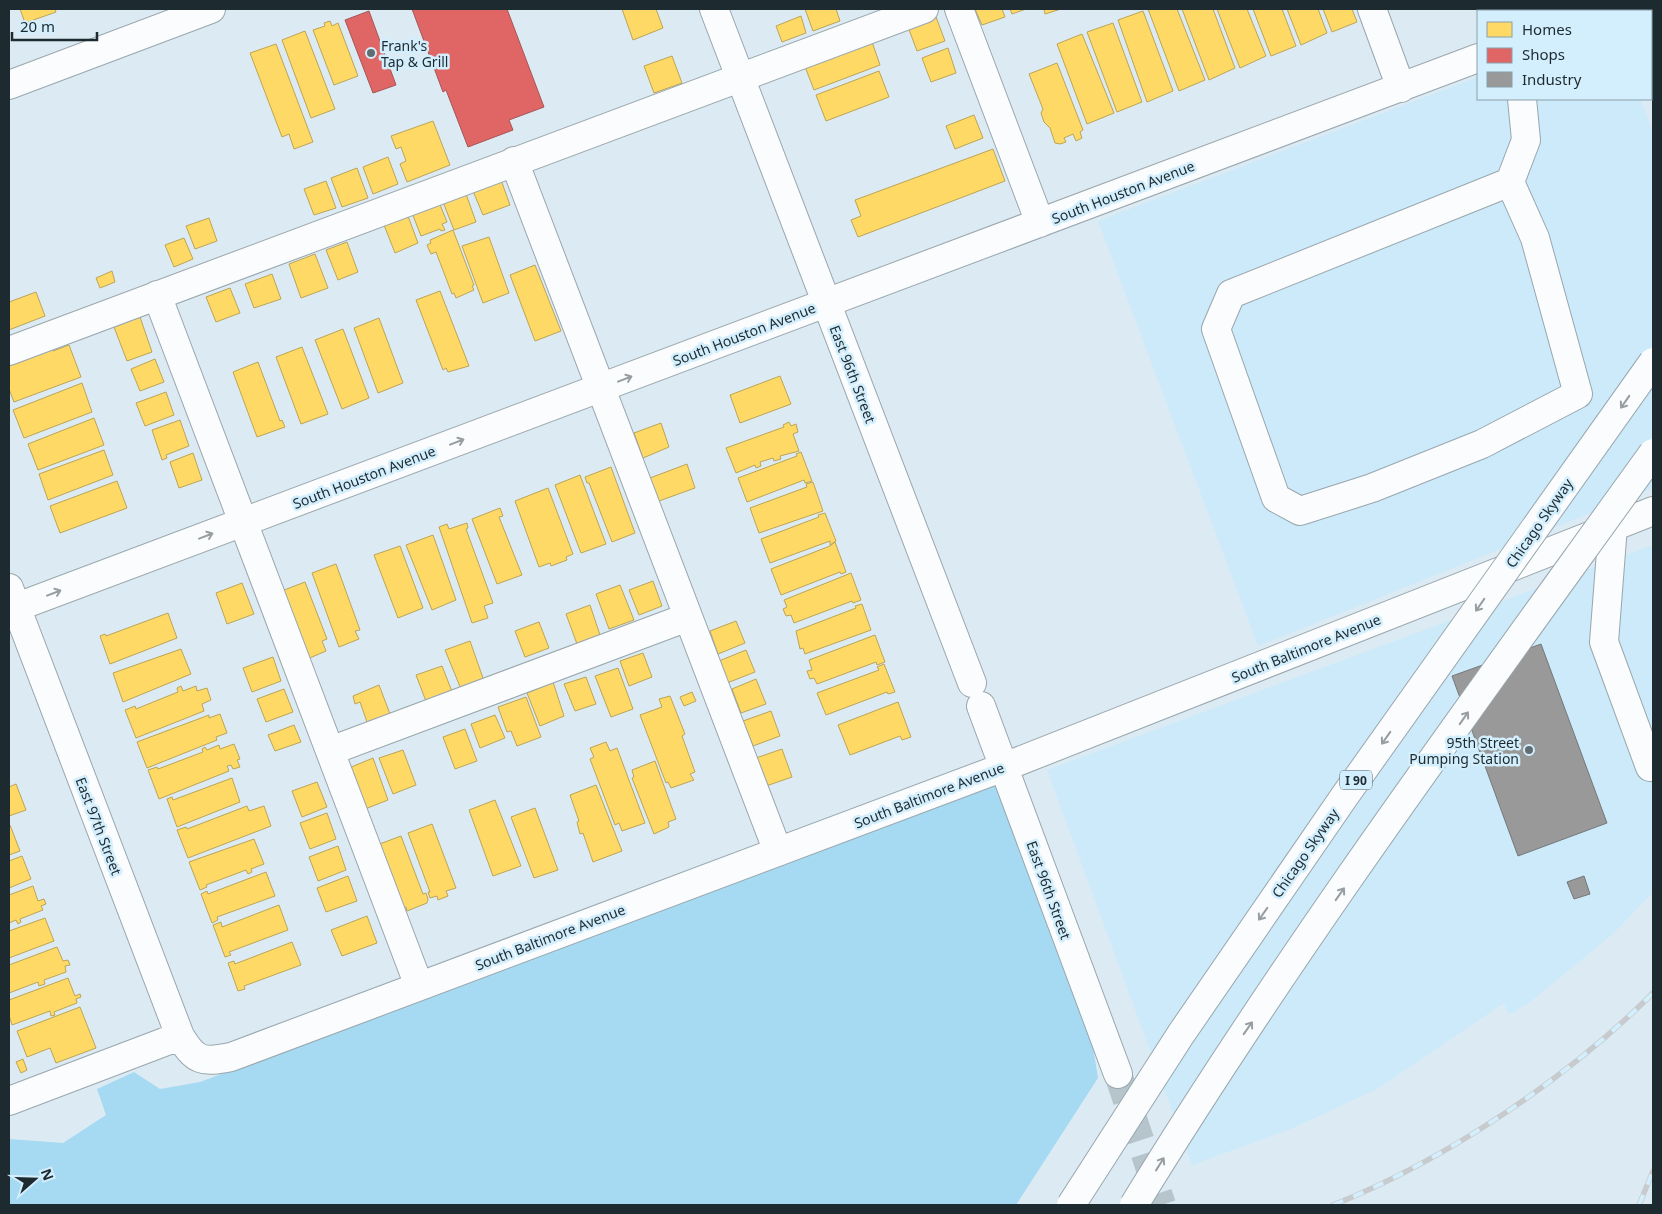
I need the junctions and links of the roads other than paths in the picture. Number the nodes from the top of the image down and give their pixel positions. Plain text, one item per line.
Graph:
1 (211, 9) edge
2 (714, 9) edge
3 (924, 9) edge
4 (959, 9) edge
5 (1372, 9) edge
6 (1477, 58) edge
7 (740, 76) junction
8 (9, 85) edge
9 (1400, 88) junction
10 (1522, 100) edge
11 (514, 161) junction
12 (1510, 182) junction
13 (1040, 223) junction
14 (157, 295) junction
15 (826, 303) junction
16 (9, 351) edge
17 (1653, 362) edge
18 (601, 388) junction
19 (1653, 453) edge
20 (1653, 511) edge
21 (243, 522) junction
22 (1613, 526) junction
23 (11, 602) edge
24 (688, 617) junction
25 (330, 751) junction
26 (1004, 767) junction
27 (1650, 767) dead end
28 (778, 852) junction
29 (419, 986) junction
30 (180, 1036) junction
31 (198, 1059) joint
32 (1118, 1074) tunnel mouth
33 (9, 1101) edge
34 (1071, 1205) edge
35 (1134, 1205) edge

1 - 8 main road
2 - 7 main road, East 96th Street
3 - 7 main road
4 - 13 main road
5 - 9 main road
6 - 9 main road, South Houston Avenue
7 - 11 main road
7 - 15 main road, East 96th Street
9 - 13 main road, South Houston Avenue
10 - 12 main road
11 - 14 main road
11 - 18 main road
12 - 12 main road
13 - 15 main road, South Houston Avenue
14 - 16 main road
14 - 21 main road
18 -> 15 main road, South Houston Avenue
15 - 26 main road, East 96th Street
17 -> 34 main road, Chicago Skyway / I 90, bridge
21 -> 18 main road, South Houston Avenue
18 - 24 main road
35 -> 19 main road, bridge
20 - 22 main road, South Baltimore Avenue
23 -> 21 main road, South Houston Avenue
21 - 25 main road
22 - 26 main road, South Baltimore Avenue
22 - 27 main road
23 - 30 main road, East 97th Street
24 - 25 main road
24 - 28 main road
25 - 29 main road
26 - 28 main road, South Baltimore Avenue
26 - 32 main road, East 96th Street
28 - 29 main road, South Baltimore Avenue
29 - 31 main road, South Baltimore Avenue
30 - 31 main road, East 97th Street
30 - 33 main road

